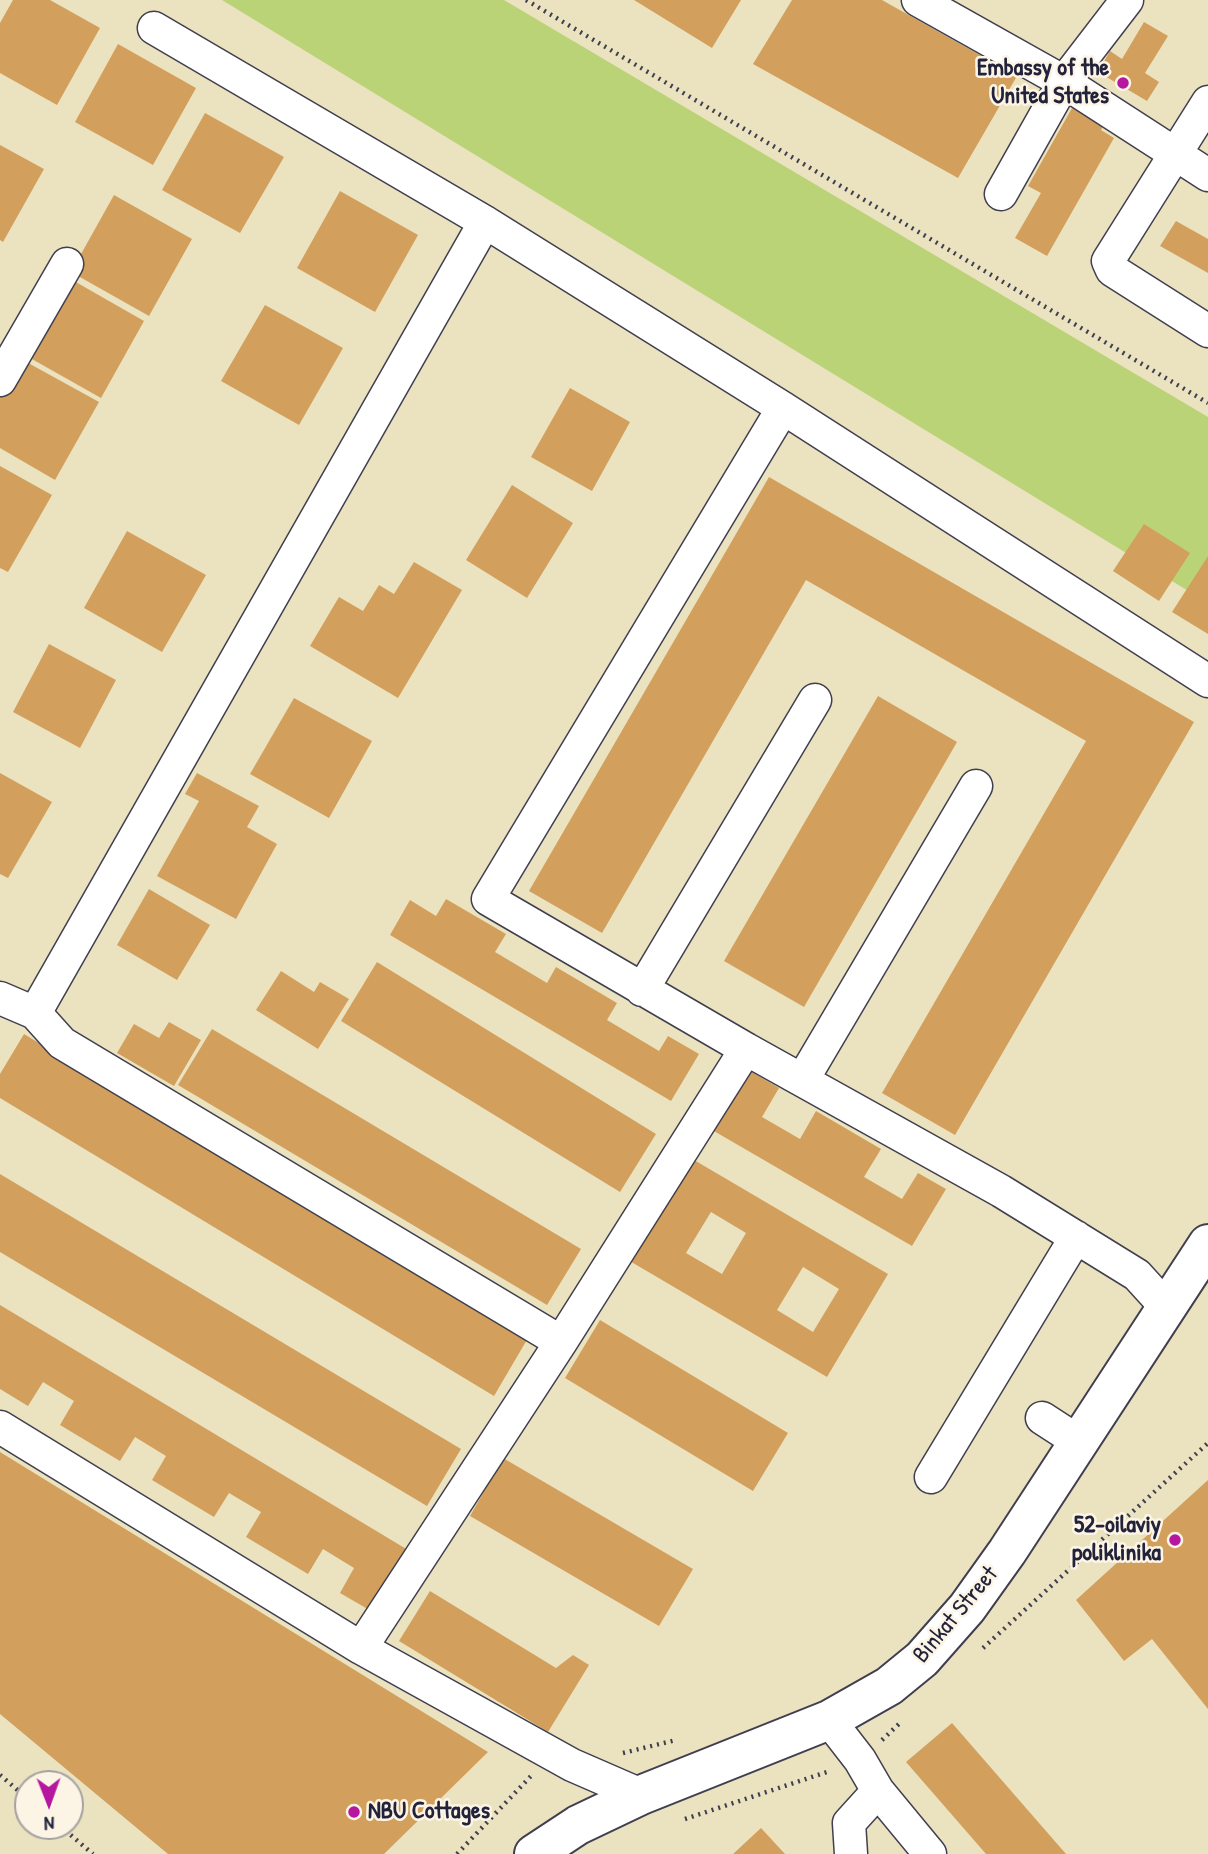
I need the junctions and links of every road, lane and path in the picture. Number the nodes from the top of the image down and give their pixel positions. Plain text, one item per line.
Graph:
1 (526, 0) edge
2 (918, 0) edge
3 (1126, 0) edge
4 (154, 27) dead end
5 (1064, 82) junction
6 (1208, 102) edge
7 (1176, 156) junction
8 (1208, 175) edge
9 (1001, 194) dead end
10 (485, 222) junction
11 (67, 264) dead end
12 (1208, 331) edge
13 (0, 380) edge
14 (1208, 403) edge
15 (783, 408) junction
16 (1208, 681) edge
17 (815, 700) dead end
18 (976, 786) dead end
19 (642, 990) junction
20 (0, 998) edge
21 (35, 1013) junction
22 (746, 1049) junction
23 (803, 1079) junction
24 (1076, 1237) junction
25 (1208, 1244) edge
26 (1167, 1308) junction
27 (561, 1342) junction
28 (1042, 1418) dead end
29 (0, 1427) edge
30 (1079, 1442) junction
31 (1208, 1443) edge
32 (931, 1477) dead end
33 (362, 1648) junction
34 (983, 1648) dead end
35 (911, 1713) dead end
36 (829, 1720) junction
37 (678, 1740) dead end
38 (860, 1760) junction
39 (572, 1765) junction
40 (0, 1775) edge
41 (14, 1787) edge
42 (878, 1791) junction
43 (641, 1795) junction
44 (676, 1821) dead end
45 (76, 1840) edge
46 (93, 1854) edge
47 (457, 1854) edge
48 (534, 1854) edge
49 (851, 1854) edge
50 (930, 1854) edge

1 - 14 path
2 - 5 lane
3 - 5 lane
4 - 10 lane
5 - 7 lane
5 - 9 lane
6 - 7 lane
7 - 8 lane
7 - 12 lane
10 - 15 lane
10 - 21 lane
11 - 13 lane
15 - 16 lane
15 - 19 lane
17 - 19 lane
18 - 23 lane
19 - 22 lane
20 - 21 lane
21 - 27 lane
22 - 23 lane
22 - 27 lane
23 - 24 lane
24 - 26 lane
24 - 32 lane
25 - 26 main road, Binkat Street
26 - 30 main road, Binkat Street
27 - 33 lane
28 - 30 lane
29 - 33 lane
30 - 36 main road, Binkat Street
31 - 34 path
33 - 39 lane
35 - 38 path
36 - 38 lane
36 - 43 main road, Binkat Street
37 - 39 path
38 - 42 lane
38 - 44 path
39 - 43 lane
39 - 47 path
40 - 41 path
42 - 49 lane
42 - 50 lane
43 - 48 main road, Binkat Street
45 - 46 path

